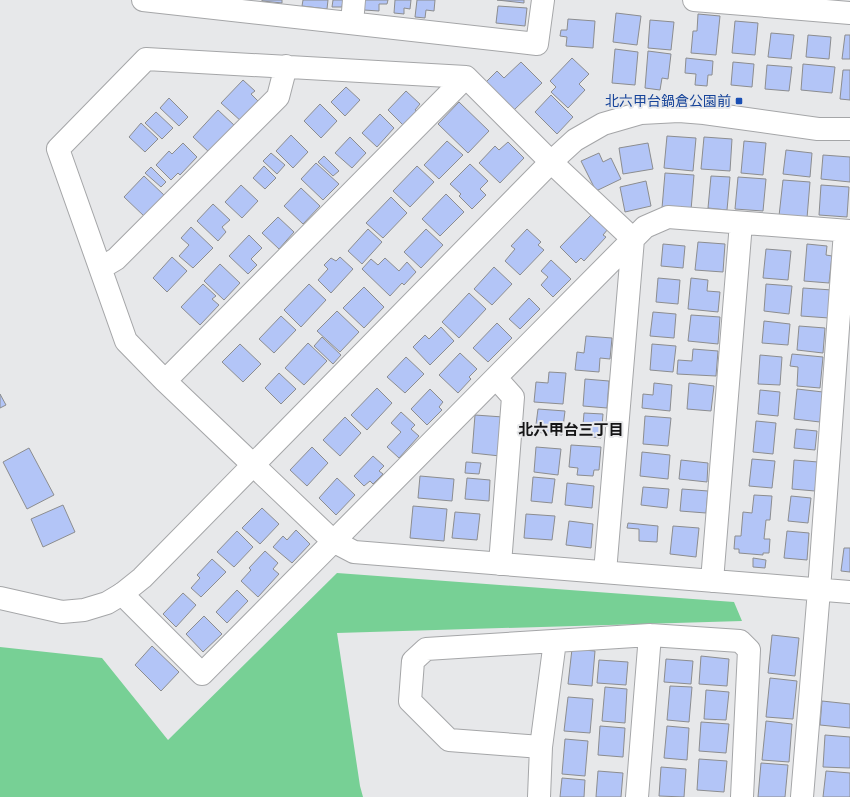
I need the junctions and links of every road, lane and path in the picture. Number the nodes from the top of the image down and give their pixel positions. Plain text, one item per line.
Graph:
1 (144, 0) edge
2 (354, 0) edge
3 (543, 0) edge
4 (694, 0) edge
5 (743, 2) edge
6 (223, 4) edge
7 (850, 13) edge
8 (352, 23) junction
9 (286, 66) junction
10 (466, 76) junction
11 (850, 129) edge
12 (551, 162) junction
13 (741, 223) junction
14 (848, 231) edge
15 (633, 239) junction
16 (101, 268) junction
17 (496, 378) junction
18 (164, 381) junction
19 (253, 465) junction
20 (333, 541) junction
21 (500, 564) junction
22 (605, 572) junction
23 (712, 581) junction
24 (819, 590) junction
25 (850, 592) edge
26 (122, 594) junction
27 (0, 598) edge
28 (650, 635) junction
29 (555, 640) junction
30 (541, 747) junction
31 (539, 797) edge
32 (637, 797) edge
33 (742, 797) edge
34 (802, 797) edge

1 - 6 street
2 - 8 street
3 - 8 street
4 - 5 street
5 - 7 street
6 - 8 street
9 - 10 street
9 - 16 street
9 - 16 street
10 - 12 street
10 - 18 street
11 - 12 street
12 - 15 street
12 - 19 street
13 - 14 street
13 - 15 street
13 - 23 street
14 - 24 street
15 - 17 street
15 - 22 street
16 - 18 street
17 - 20 street
17 - 21 street
18 - 19 street
19 - 20 street
19 - 26 street
20 - 21 street
20 - 26 street
21 - 22 street
22 - 23 street
23 - 24 street
24 - 25 street
24 - 34 street
26 - 27 street
28 - 29 street
28 - 32 street
28 - 33 street
29 - 30 street
29 - 30 street
30 - 31 street

